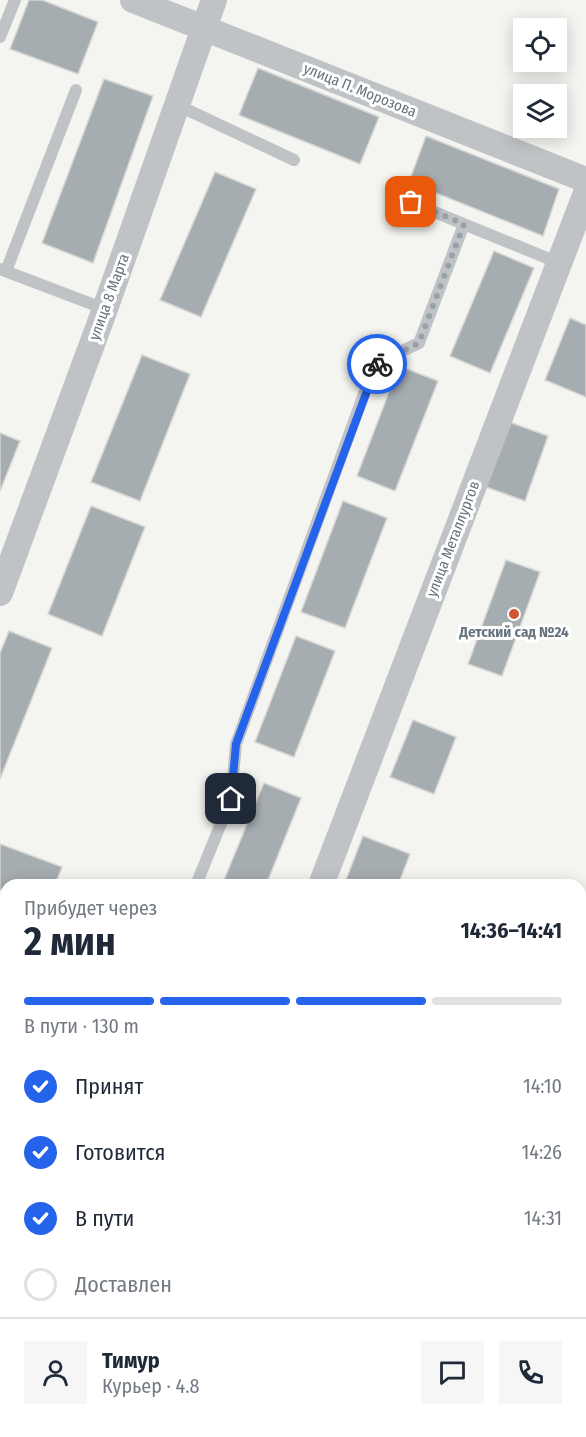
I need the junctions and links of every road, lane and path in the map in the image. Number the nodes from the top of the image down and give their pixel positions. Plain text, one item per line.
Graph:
1 (15, 0) edge
2 (133, 0) edge
3 (214, 0) edge
4 (203, 28) junction
5 (0, 37) edge
6 (76, 90) dead end
7 (177, 105) junction
8 (294, 160) dead end
9 (586, 180) edge
10 (586, 193) edge
11 (393, 195) dead end
12 (464, 224) junction
13 (559, 263) junction
14 (3, 270) edge
15 (105, 309) junction
16 (0, 593) edge
17 (198, 879) edge
18 (323, 879) edge

1 - 5 lane
2 - 4 street, улица П. Морозова
3 - 4 street, улица 8 Марта
4 - 7 street, улица 8 Марта
4 - 9 street, улица П. Морозова
6 - 14 lane
7 - 8 lane
7 - 15 street, улица 8 Марта
10 - 13 street, улица Металлургов
11 - 12 lane
12 - 13 lane
12 - 17 lane
13 - 18 street, улица Металлургов
14 - 15 lane
15 - 16 street, улица 8 Марта

